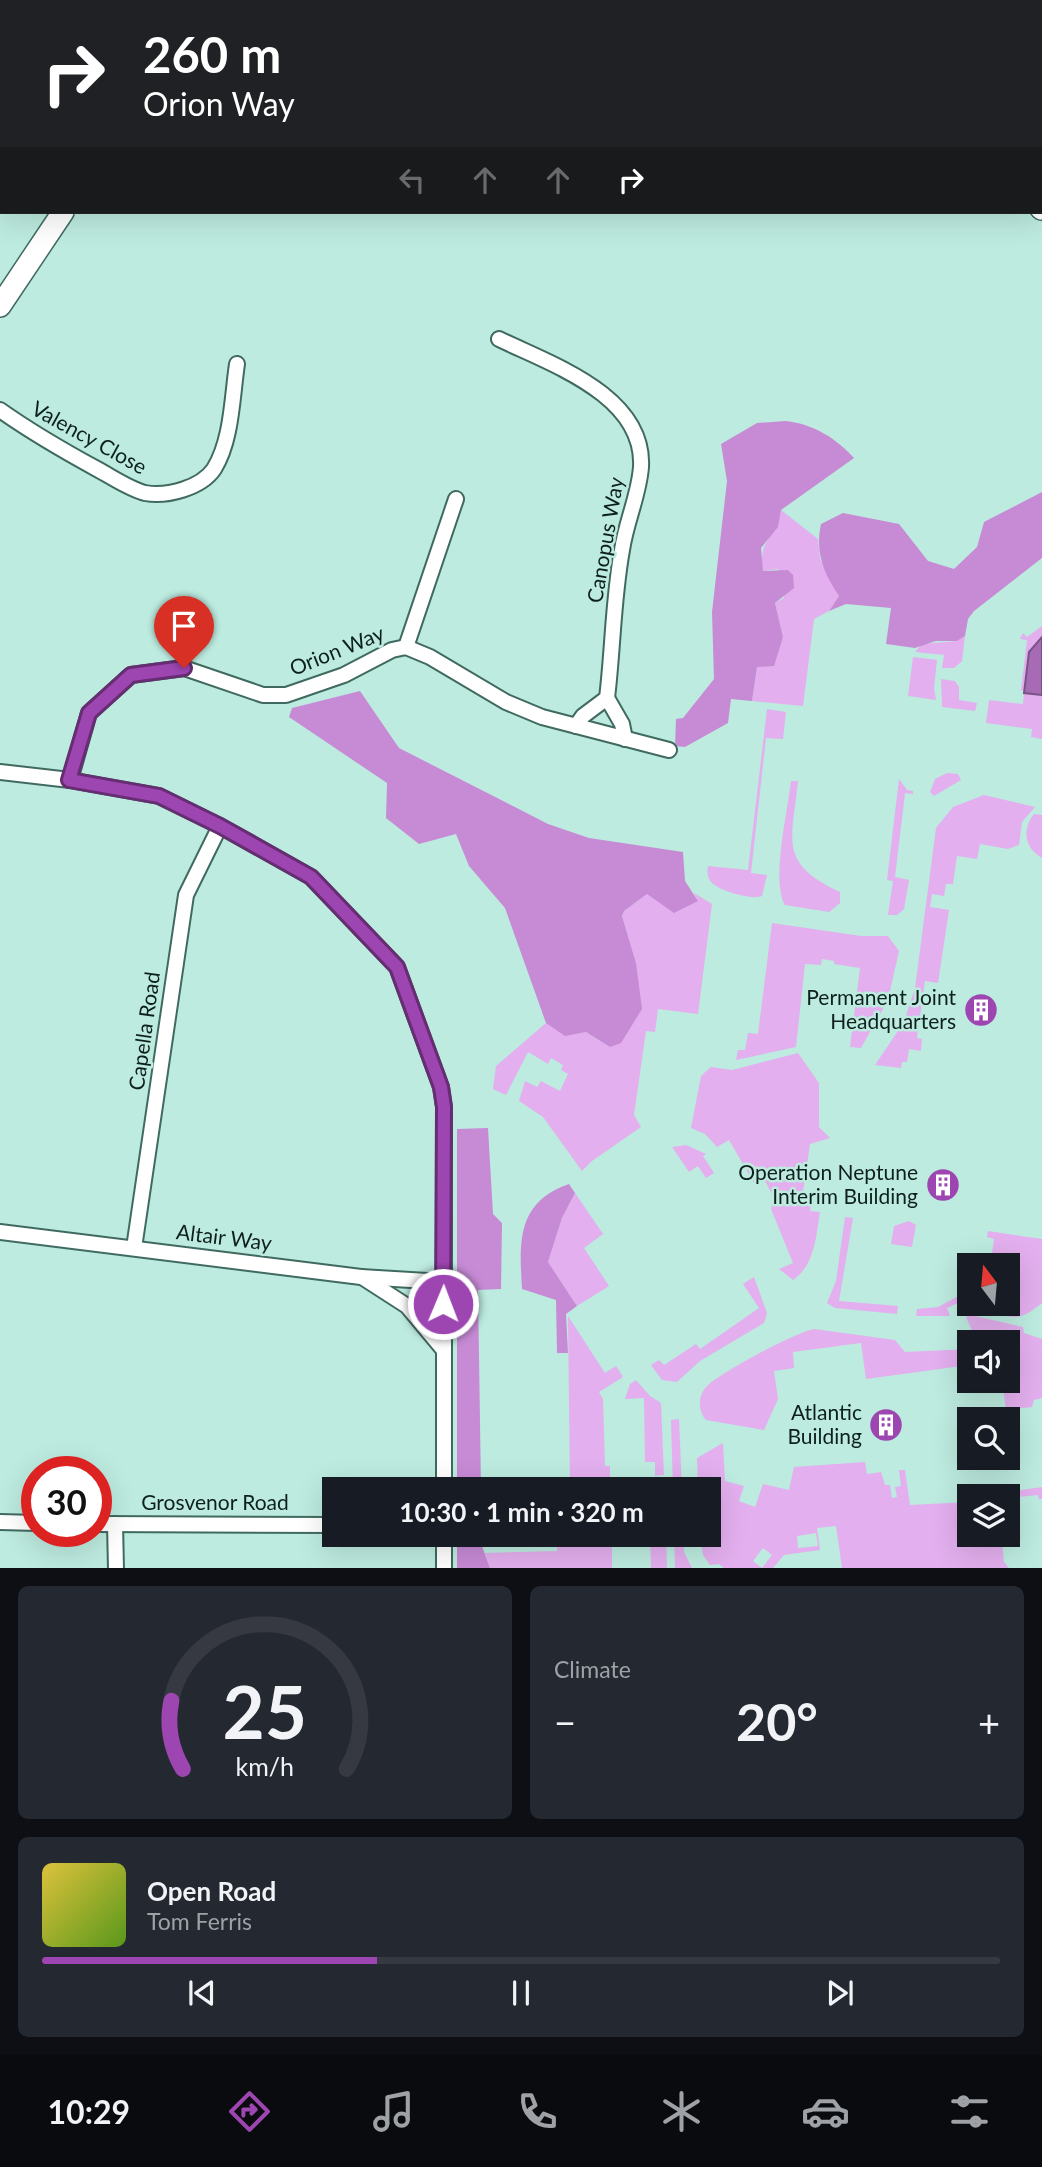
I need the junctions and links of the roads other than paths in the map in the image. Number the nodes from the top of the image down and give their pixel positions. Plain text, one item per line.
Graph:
1 (62, 214) edge
2 (0, 306) edge
3 (499, 339) dead end
4 (237, 364) dead end
5 (0, 410) edge
6 (456, 499) dead end
7 (406, 647) junction
8 (607, 698) junction
9 (576, 726) junction
10 (625, 739) junction
11 (669, 750) dead end
12 (0, 772) edge
13 (69, 780) junction
14 (220, 826) junction
15 (0, 1232) edge
16 (134, 1248) junction
17 (361, 1277) junction
18 (444, 1282) junction
19 (442, 1348) junction
20 (443, 1477) edge
21 (0, 1522) edge
22 (21, 1523) edge
23 (115, 1524) joint
24 (322, 1525) edge
25 (443, 1547) edge
26 (116, 1568) edge
27 (444, 1568) edge

1 - 2 street
3 - 8 street, Canopus Way
4 - 5 street, Valency Close
6 - 7 street
7 - 9 street, Orion Way
7 - 13 street, Orion Way
8 - 9 street
8 - 10 street
9 - 10 street, Orion Way
10 - 11 street, Orion Way
12 - 13 street
13 - 14 street
14 - 16 street, Capella Road
14 - 18 street
15 - 16 street, Altair Way
16 - 17 street, Altair Way
17 - 18 street, Altair Way
17 - 19 street
18 - 19 street
19 - 20 street
21 - 22 street
23 - 24 street, Grosvenor Road
23 - 26 street
25 - 27 street

